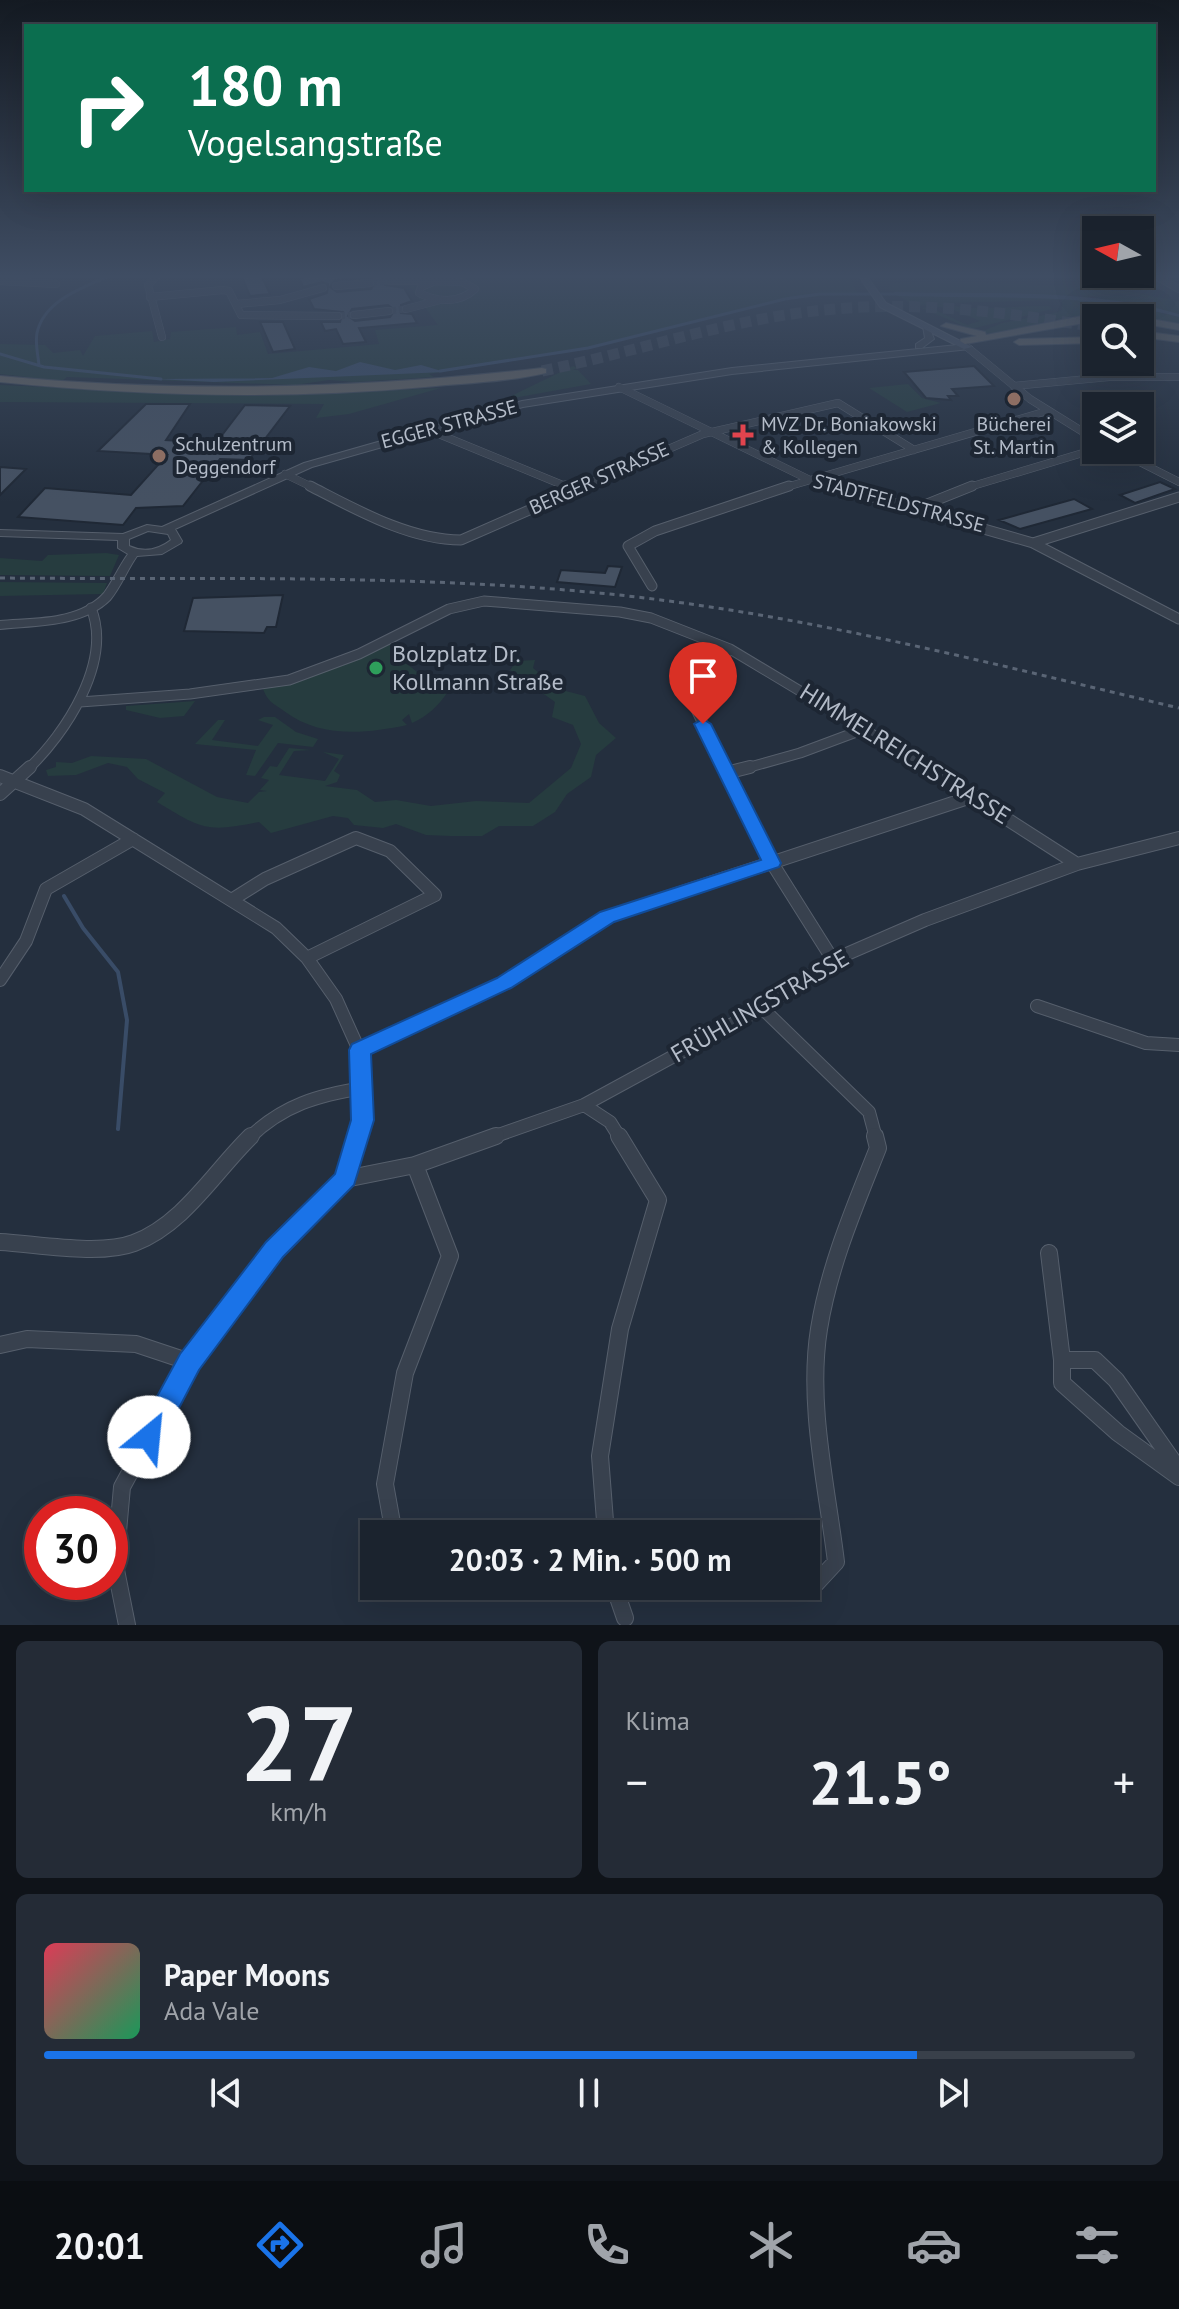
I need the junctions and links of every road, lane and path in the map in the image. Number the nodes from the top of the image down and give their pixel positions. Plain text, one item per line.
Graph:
1 (900, 351) edge
2 (906, 351) edge
3 (971, 351) edge
4 (891, 353) junction
5 (542, 371) tunnel mouth
6 (1179, 377) edge
7 (0, 379) edge
8 (1014, 386) junction
9 (619, 387) junction
10 (1047, 411) junction
11 (711, 432) junction
12 (1082, 432) edge
13 (441, 435) dead end
14 (914, 450) junction
15 (1082, 453) edge
16 (1144, 464) edge
17 (285, 474) junction
18 (810, 480) junction
19 (1179, 482) edge
20 (572, 489) junction
21 (1179, 497) edge
22 (917, 508) junction
23 (165, 529) junction
24 (0, 533) edge
25 (124, 537) junction
26 (1033, 543) junction
27 (134, 553) junction
28 (652, 586) dead end
29 (91, 608) junction
30 (1179, 619) edge
31 (0, 625) edge
32 (730, 649) junction
33 (80, 702) junction
34 (867, 728) junction
35 (726, 773) junction
36 (0, 776) edge
37 (15, 782) junction
38 (0, 794) edge
39 (974, 796) junction
40 (1179, 838) edge
41 (133, 839) junction
42 (772, 863) junction
43 (1077, 864) junction
44 (233, 899) junction
45 (307, 958) junction
46 (833, 960) junction
47 (0, 980) edge
48 (1037, 1006) dead end
49 (762, 1008) junction
50 (1179, 1045) edge
51 (359, 1050) junction
52 (364, 1088) junction
53 (584, 1105) junction
54 (415, 1165) junction
55 (345, 1179) junction
56 (0, 1242) edge
57 (1049, 1253) dead end
58 (0, 1345) edge
59 (1062, 1360) junction
60 (190, 1362) junction
61 (1179, 1470) edge
62 (1179, 1477) edge
63 (391, 1520) edge
64 (605, 1520) edge
65 (820, 1579) edge
66 (619, 1600) edge
67 (625, 1618) dead end
68 (127, 1625) edge

1 - 4 street, EGGER STRASSE
2 - 4 street, EGGER STRASSE
3 - 8 street
4 - 9 street, EGGER STRASSE
5 - 7 highway
6 - 8 street
8 - 10 street
9 - 11 street, STADTFELDSTRASSE
9 - 17 street, EGGER STRASSE
10 - 12 street
10 - 14 street
11 - 14 street, BERGER STRASSE
11 - 18 street, STADTFELDSTRASSE
11 - 20 street, BERGER STRASSE
13 - 20 street
14 - 18 street
15 - 22 street
16 - 19 street
17 - 20 street, BERGER STRASSE
17 - 23 street, EGGER STRASSE
18 - 22 street, STADTFELDSTRASSE
18 - 28 street
21 - 26 street
22 - 26 street, STADTFELDSTRASSE
23 - 25 street, EGGER STRASSE
23 - 27 street
24 - 25 street, EGGER STRASSE
25 - 27 street
26 - 30 street, STADTFELDSTRASSE
27 - 29 street
29 - 31 street
29 - 33 street
32 - 33 street, HIMMELREICHSTRASSE
32 - 34 street, HIMMELREICHSTRASSE
32 - 35 street
33 - 37 street
34 - 35 street
34 - 39 street, HIMMELREICHSTRASSE
35 - 42 street
36 - 37 street
37 - 38 street
37 - 41 street
39 - 42 street
39 - 43 street, HIMMELREICHSTRASSE
40 - 43 street, FRÜHLINGSTRASSE
41 - 44 street
41 - 47 street
42 - 46 street
42 - 51 street
43 - 46 street, FRÜHLINGSTRASSE
44 - 45 street
44 - 45 street
45 - 51 street
46 - 49 street, FRÜHLINGSTRASSE
48 - 50 street
49 - 53 street, FRÜHLINGSTRASSE
49 - 65 street
51 - 52 street
52 - 55 street
52 - 56 street
53 - 54 street, FRÜHLINGSTRASSE
53 - 64 street
54 - 55 street, FRÜHLINGSTRASSE
54 - 63 street
55 - 60 street
57 - 59 street
58 - 60 street
59 - 61 street
59 - 62 street
60 - 68 street
66 - 67 street

